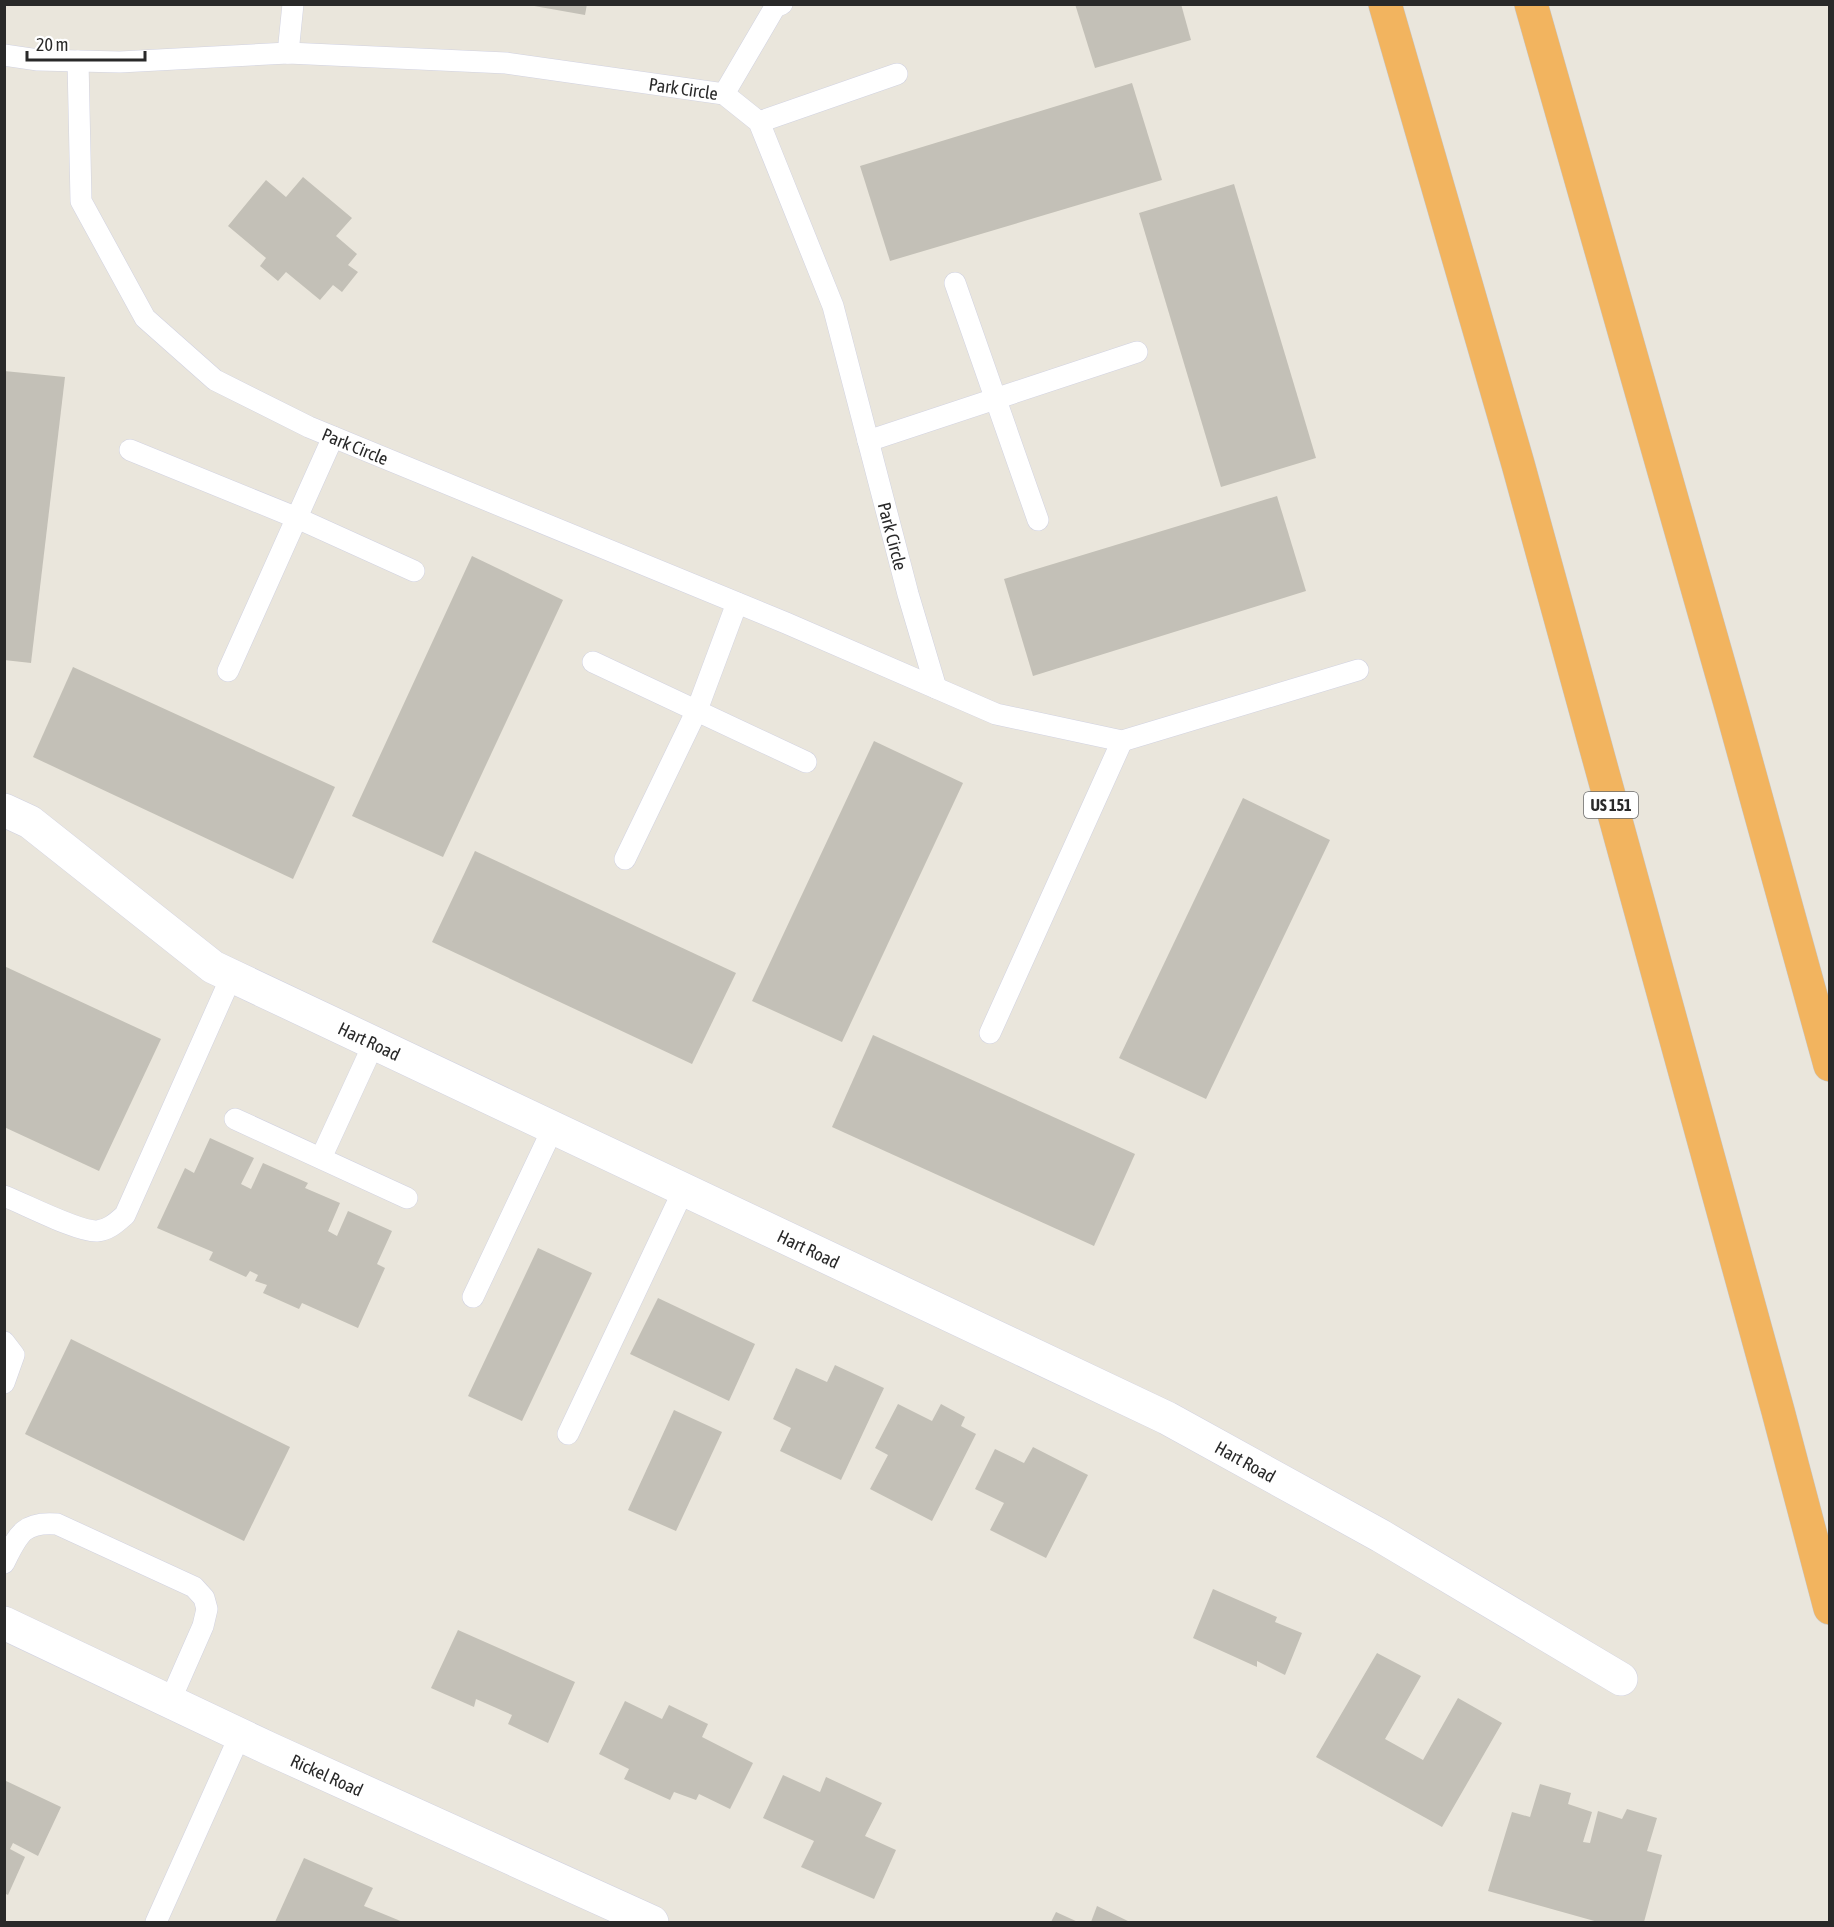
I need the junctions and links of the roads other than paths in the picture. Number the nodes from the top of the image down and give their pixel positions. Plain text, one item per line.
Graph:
1 (293, 4) edge
2 (782, 4) edge
3 (1385, 4) edge
4 (1531, 4) edge
5 (288, 53) junction
6 (4, 55) edge
7 (78, 61) junction
8 (897, 74) dead end
9 (724, 94) junction
10 (759, 122) junction
11 (955, 283) dead end
12 (1137, 352) dead end
13 (995, 399) junction
14 (333, 437) junction
15 (868, 441) junction
16 (130, 450) dead end
17 (297, 518) junction
18 (1038, 520) dead end
19 (414, 571) dead end
20 (737, 603) junction
21 (593, 662) dead end
22 (1358, 670) dead end
23 (228, 671) dead end
24 (936, 688) junction
25 (697, 710) junction
26 (1122, 741) junction
27 (806, 762) dead end
28 (4, 810) edge
29 (625, 859) dead end
30 (232, 975) junction
31 (990, 1033) dead end
32 (374, 1043) junction
33 (1830, 1065) edge
34 (235, 1119) dead end
35 (553, 1128) junction
36 (321, 1158) junction
37 (684, 1189) junction
38 (4, 1196) edge
39 (407, 1198) dead end
40 (473, 1297) dead end
41 (4, 1342) edge
42 (4, 1383) edge
43 (568, 1434) dead end
44 (4, 1563) edge
45 (1830, 1608) edge
46 (4, 1623) edge
47 (1621, 1679) dead end
48 (170, 1701) junction
49 (240, 1735) junction
50 (156, 1923) edge
51 (652, 1923) edge

1 - 5 lane
2 - 9 lane
3 - 45 highway, US 151
4 - 33 highway
5 - 7 lane, Park Circle
5 - 9 lane, Park Circle
6 - 7 lane, Park Circle
7 - 14 lane, Park Circle
8 - 10 lane
9 - 10 lane, Park Circle
10 - 15 lane, Park Circle
11 - 13 lane
12 - 13 lane
13 - 15 lane
13 - 18 lane
14 - 17 lane
14 - 20 lane, Park Circle
15 - 24 lane, Park Circle
16 - 17 lane
17 - 19 lane
17 - 23 lane
20 - 24 lane, Park Circle
20 - 25 lane
21 - 25 lane
22 - 26 lane, Park Circle
24 - 26 lane, Park Circle
25 - 27 lane
25 - 29 lane
26 - 31 lane
28 - 30 street, Hart Road
30 - 32 street, Hart Road
30 - 38 lane
32 - 35 street, Hart Road
32 - 36 lane
34 - 36 lane
35 - 37 street, Hart Road
35 - 40 lane
36 - 39 lane
37 - 43 lane
37 - 47 street, Hart Road
41 - 42 lane
44 - 48 lane
46 - 48 street, Rickel Road
48 - 49 street, Rickel Road
49 - 50 lane
49 - 51 street, Rickel Road

